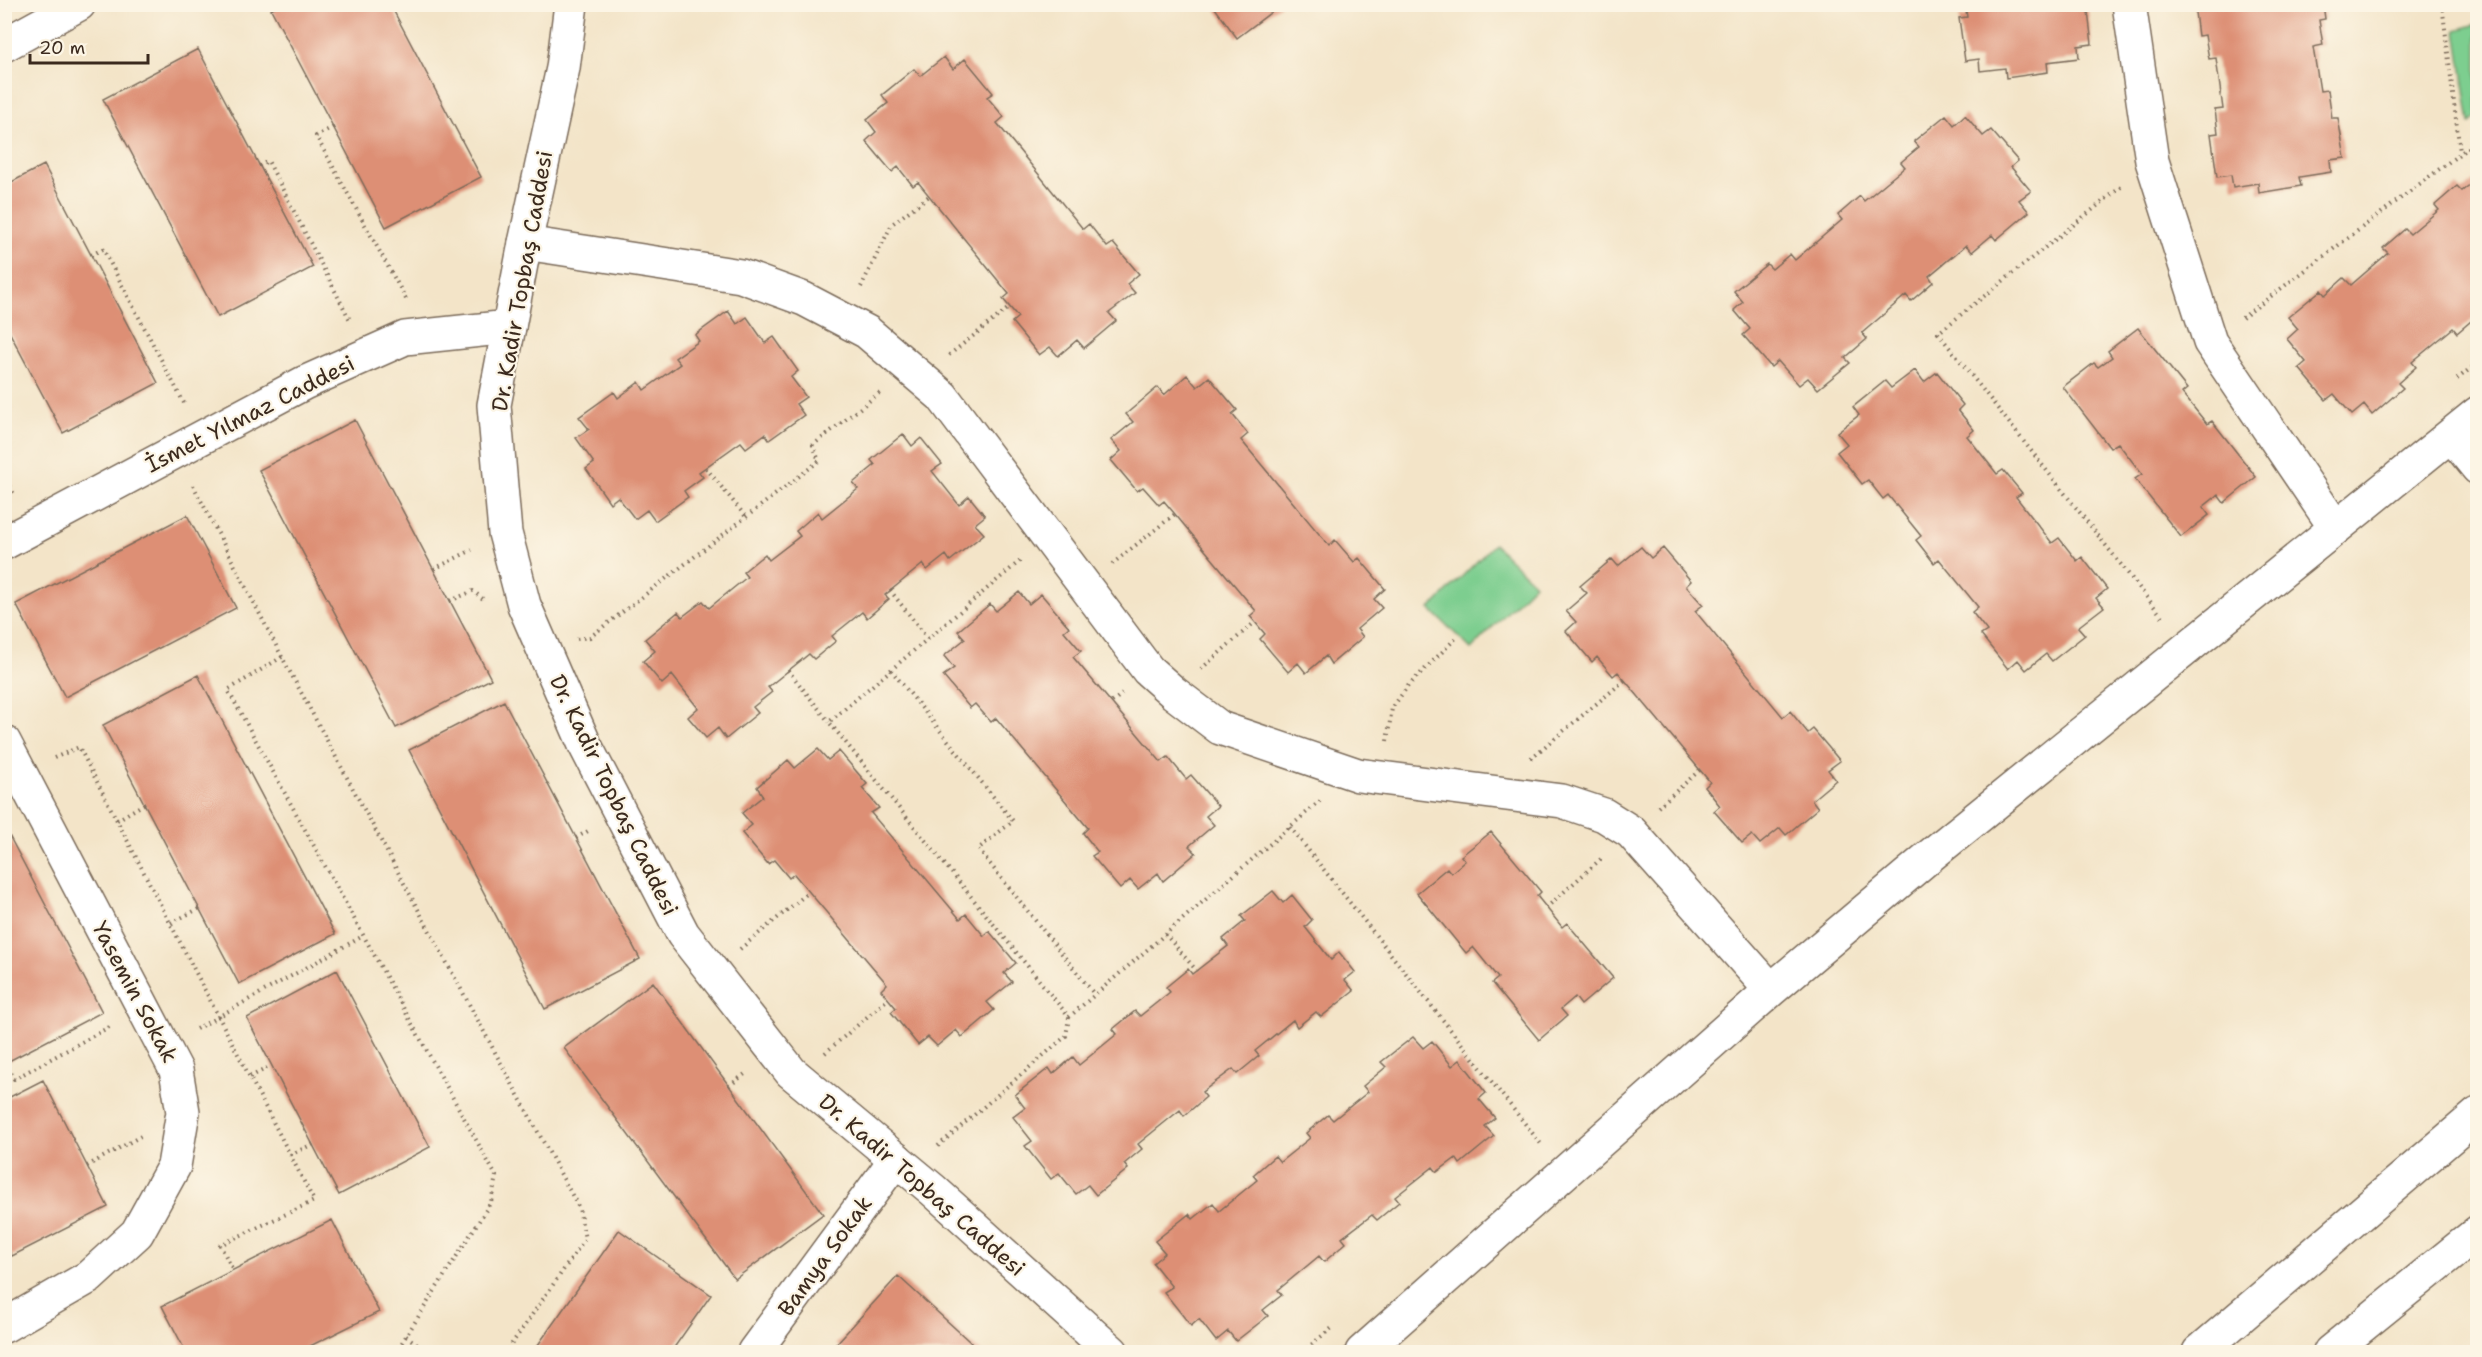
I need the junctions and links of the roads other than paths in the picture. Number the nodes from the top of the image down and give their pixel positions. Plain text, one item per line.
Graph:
1 (79, 4) edge
2 (552, 4) edge
3 (571, 4) edge
4 (584, 4) edge
5 (2129, 4) edge
6 (4, 45) edge
7 (563, 68) junction
8 (525, 243) junction
9 (509, 327) junction
10 (2478, 413) edge
11 (2451, 435) junction
12 (2478, 468) edge
13 (2335, 527) junction
14 (4, 543) edge
15 (4, 742) edge
16 (1771, 990) junction
17 (2478, 1114) edge
18 (903, 1165) junction
19 (2478, 1232) edge
20 (4, 1326) edge
21 (754, 1353) edge
22 (1112, 1353) edge
23 (1362, 1353) edge
24 (2199, 1353) edge
25 (2330, 1353) edge

1 - 6 street
2 - 7 street
3 - 7 street
4 - 7 street
5 - 13 street
7 - 8 street, Dr. Kadir Topbaş Caddesi
8 - 9 street, Dr. Kadir Topbaş Caddesi
8 - 16 street
9 - 14 street, İsmet Yılmaz Caddesi
9 - 18 street, Dr. Kadir Topbaş Caddesi
10 - 11 street
11 - 12 street
11 - 13 street
13 - 16 street
15 - 20 street, Yasemin Sokak
16 - 23 street
17 - 24 street
18 - 21 street, Bamya Sokak
18 - 22 street, Dr. Kadir Topbaş Caddesi
19 - 25 street

